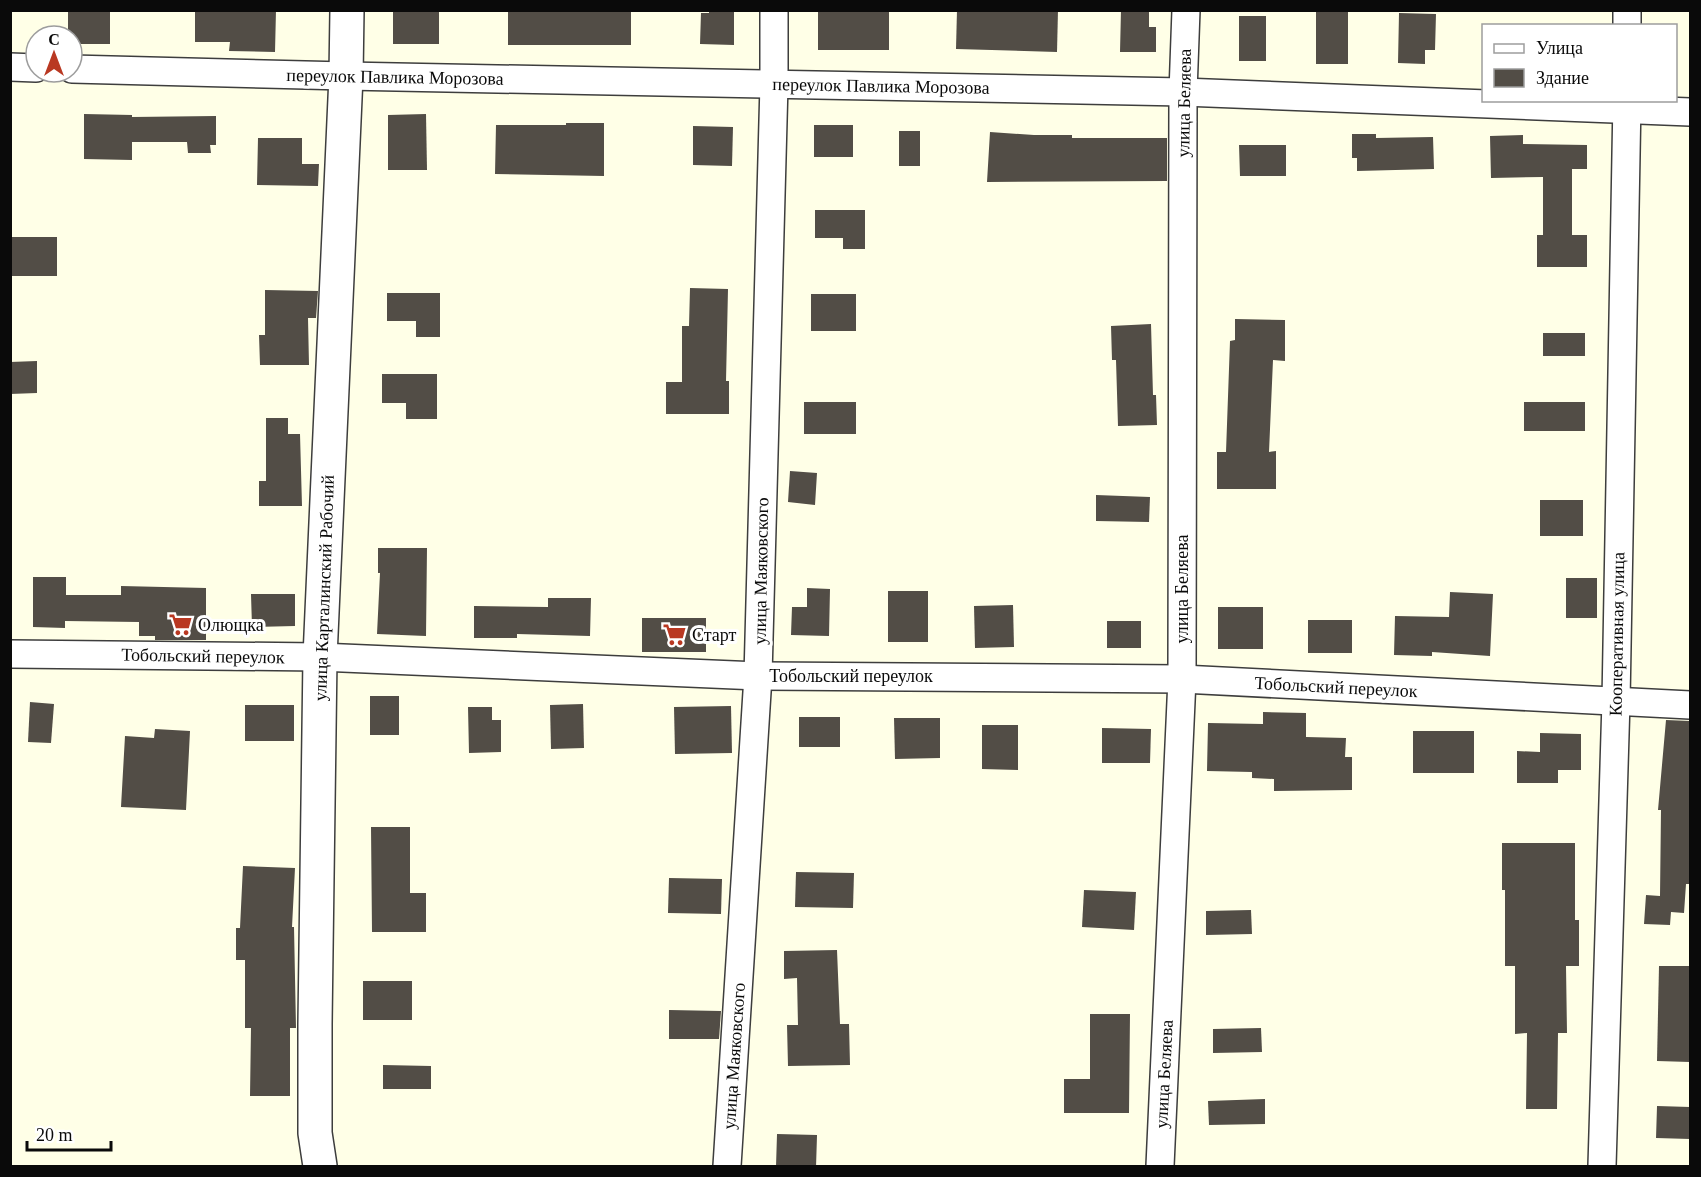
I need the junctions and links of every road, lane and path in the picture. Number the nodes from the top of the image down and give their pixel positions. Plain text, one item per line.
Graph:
1 (347, 10) edge
2 (774, 10) edge
3 (1186, 10) edge
4 (84, 69) edge
5 (346, 76) junction
6 (774, 84) junction
7 (1183, 92) junction
8 (1482, 101) edge
9 (1500, 102) edge
10 (1627, 106) edge
11 (1690, 112) edge
12 (10, 654) edge
13 (320, 657) junction
14 (758, 676) junction
15 (1182, 679) junction
16 (1616, 701) junction
17 (1690, 705) edge
18 (320, 1167) edge
19 (727, 1167) edge
20 (1160, 1167) edge
21 (1602, 1167) edge

1 - 5 street, улица Карталинский Рабочий
2 - 6 street, улица Маяковского
3 - 7 street, улица Беляева
4 - 5 street, переулок Павлика Морозова
5 - 6 street, переулок Павлика Морозова
5 - 13 street, улица Карталинский Рабочий
6 - 7 street, переулок Павлика Морозова
6 - 14 street, улица Маяковского
7 - 8 street, переулок Павлика Морозова
7 - 15 street, улица Беляева
9 - 10 street, переулок Павлика Морозова
10 - 11 street, переулок Павлика Морозова
10 - 16 street, Кооперативная улица
12 - 13 street, Тобольский переулок
13 - 14 street, Тобольский переулок
13 - 18 street, улица Карталинский Рабочий
14 - 15 street, Тобольский переулок
14 - 19 street, улица Маяковского
15 - 16 street, Тобольский переулок
15 - 20 street, улица Беляева
16 - 17 street, Тобольский переулок
16 - 21 street, Кооперативная улица

